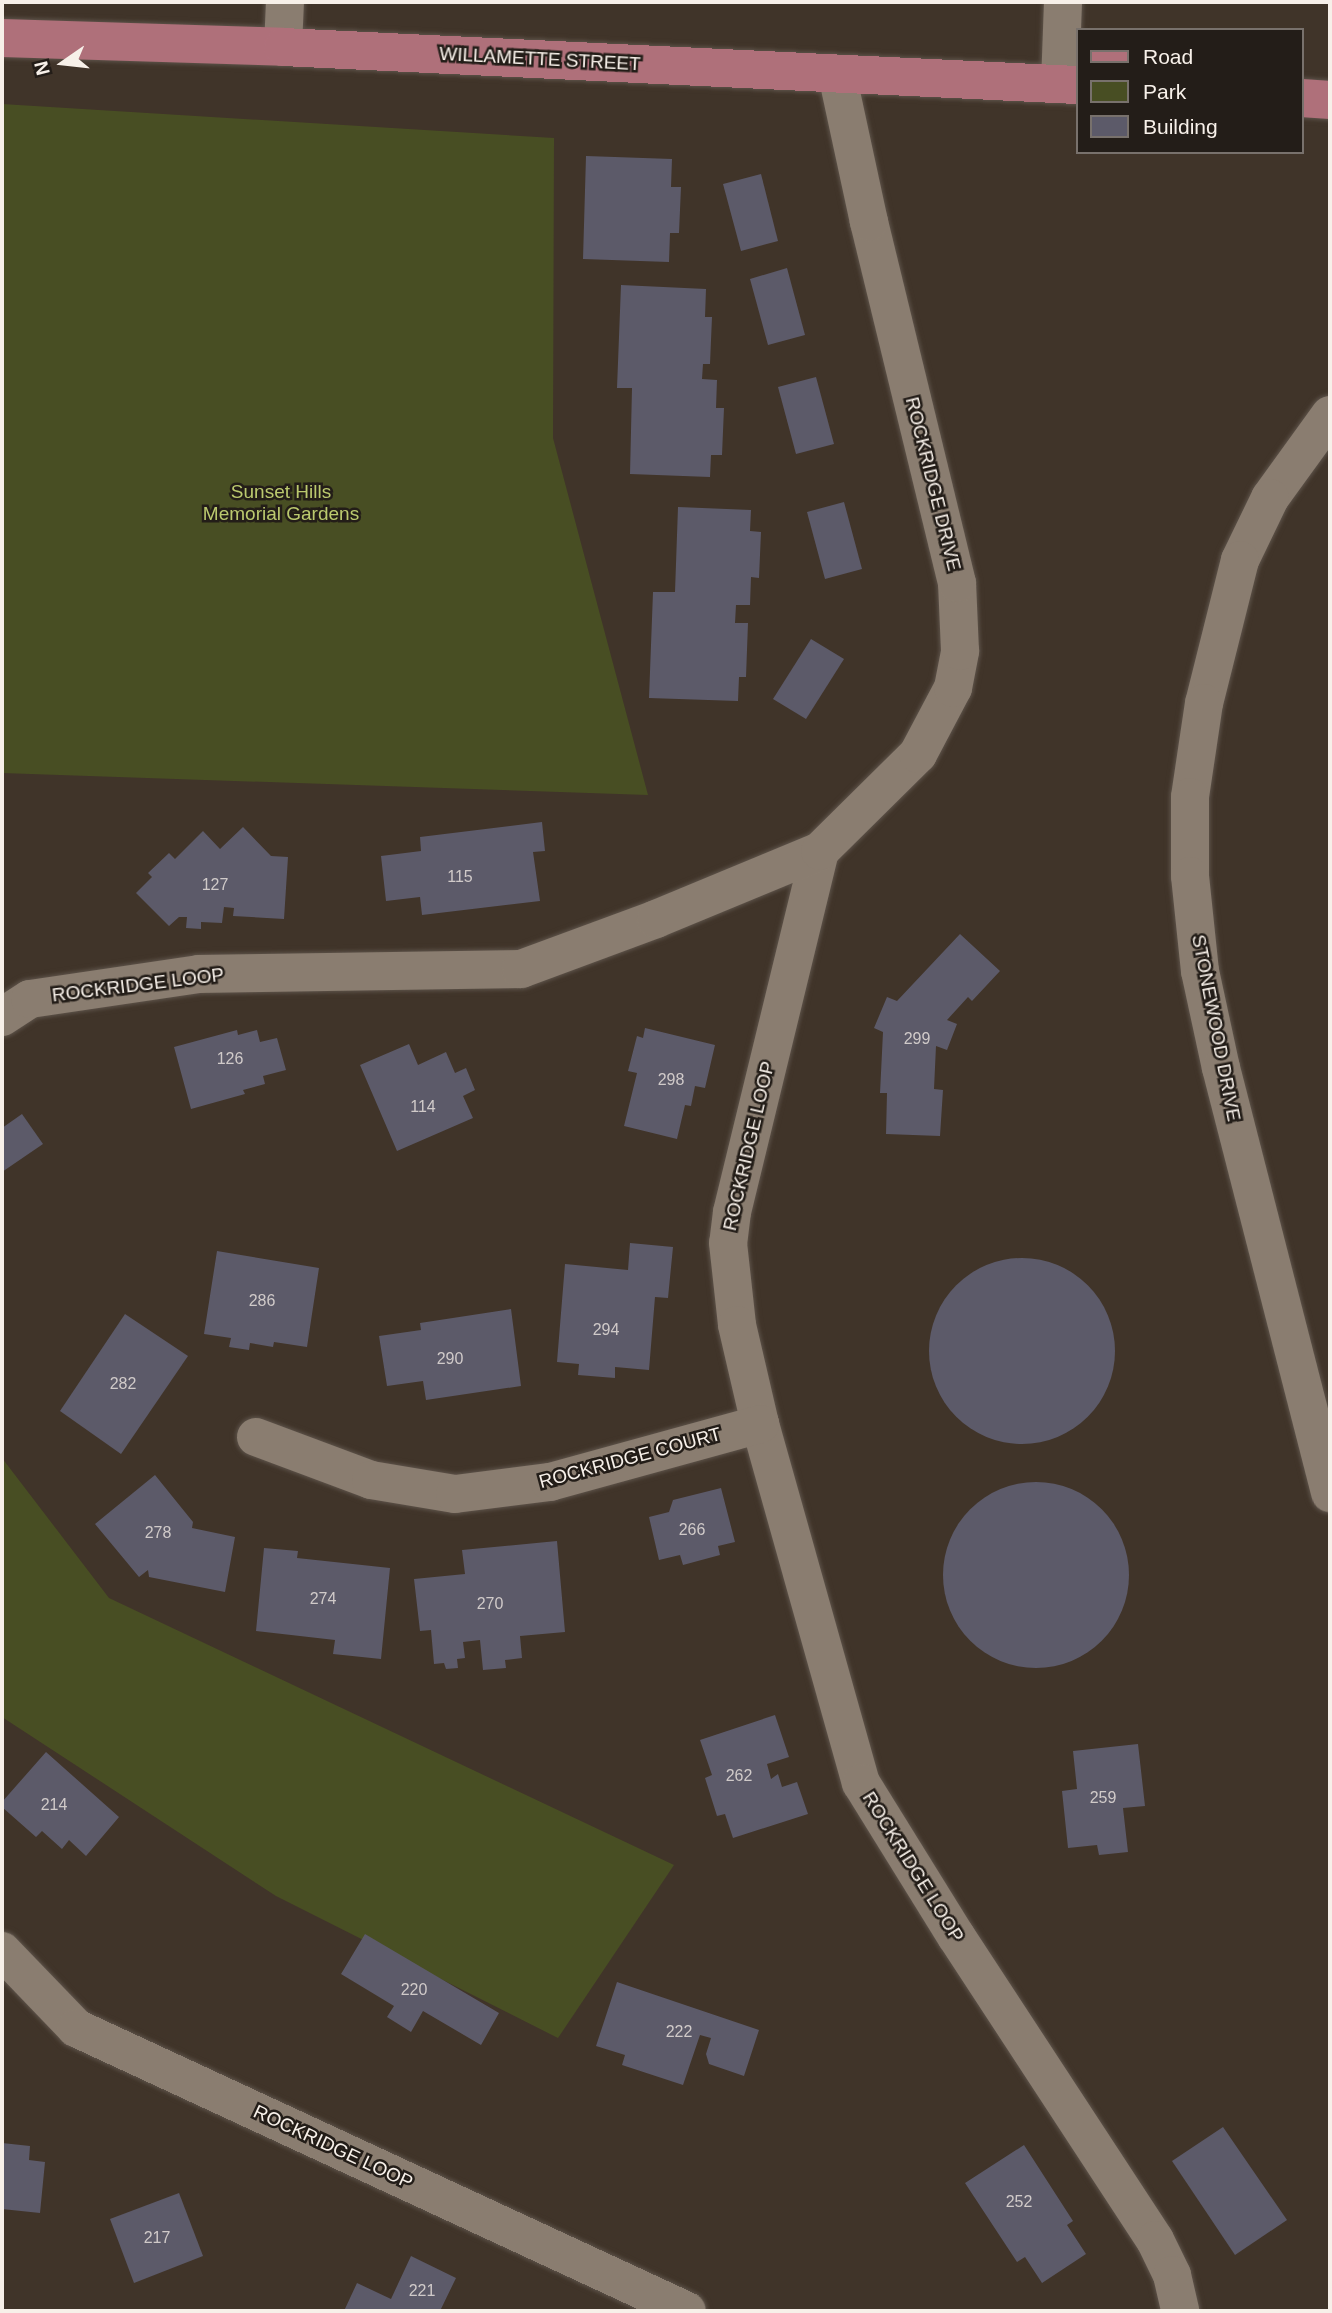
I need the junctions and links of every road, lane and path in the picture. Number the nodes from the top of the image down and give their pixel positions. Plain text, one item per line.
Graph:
1 (285, 2) edge
2 (1063, 2) edge
3 (2, 38) edge
4 (283, 47) junction
5 (837, 74) junction
6 (1069, 84) edge
7 (1304, 98) edge
8 (1330, 100) edge
9 (1330, 415) edge
10 (820, 851) junction
11 (709, 897) junction
12 (791, 969) junction
13 (2, 1017) edge
14 (760, 1424) junction
15 (256, 1437) dead end
16 (1330, 1493) edge
17 (2, 1951) edge
18 (687, 2311) edge
19 (1181, 2311) edge

1 - 4 street
2 - 6 street
3 - 4 main road, WILLAMETTE STREET
4 - 5 main road, WILLAMETTE STREET
5 - 6 main road, WILLAMETTE STREET
5 - 10 street, ROCKRIDGE DRIVE
7 - 8 main road
9 - 16 street, STONEWOOD DRIVE
10 - 11 street, ROCKRIDGE LOOP
10 - 12 street, ROCKRIDGE LOOP
11 - 12 street
11 - 13 street, ROCKRIDGE LOOP
12 - 14 street, ROCKRIDGE LOOP
14 - 15 street, ROCKRIDGE COURT
14 - 19 street, ROCKRIDGE LOOP
17 - 18 street, ROCKRIDGE LOOP

